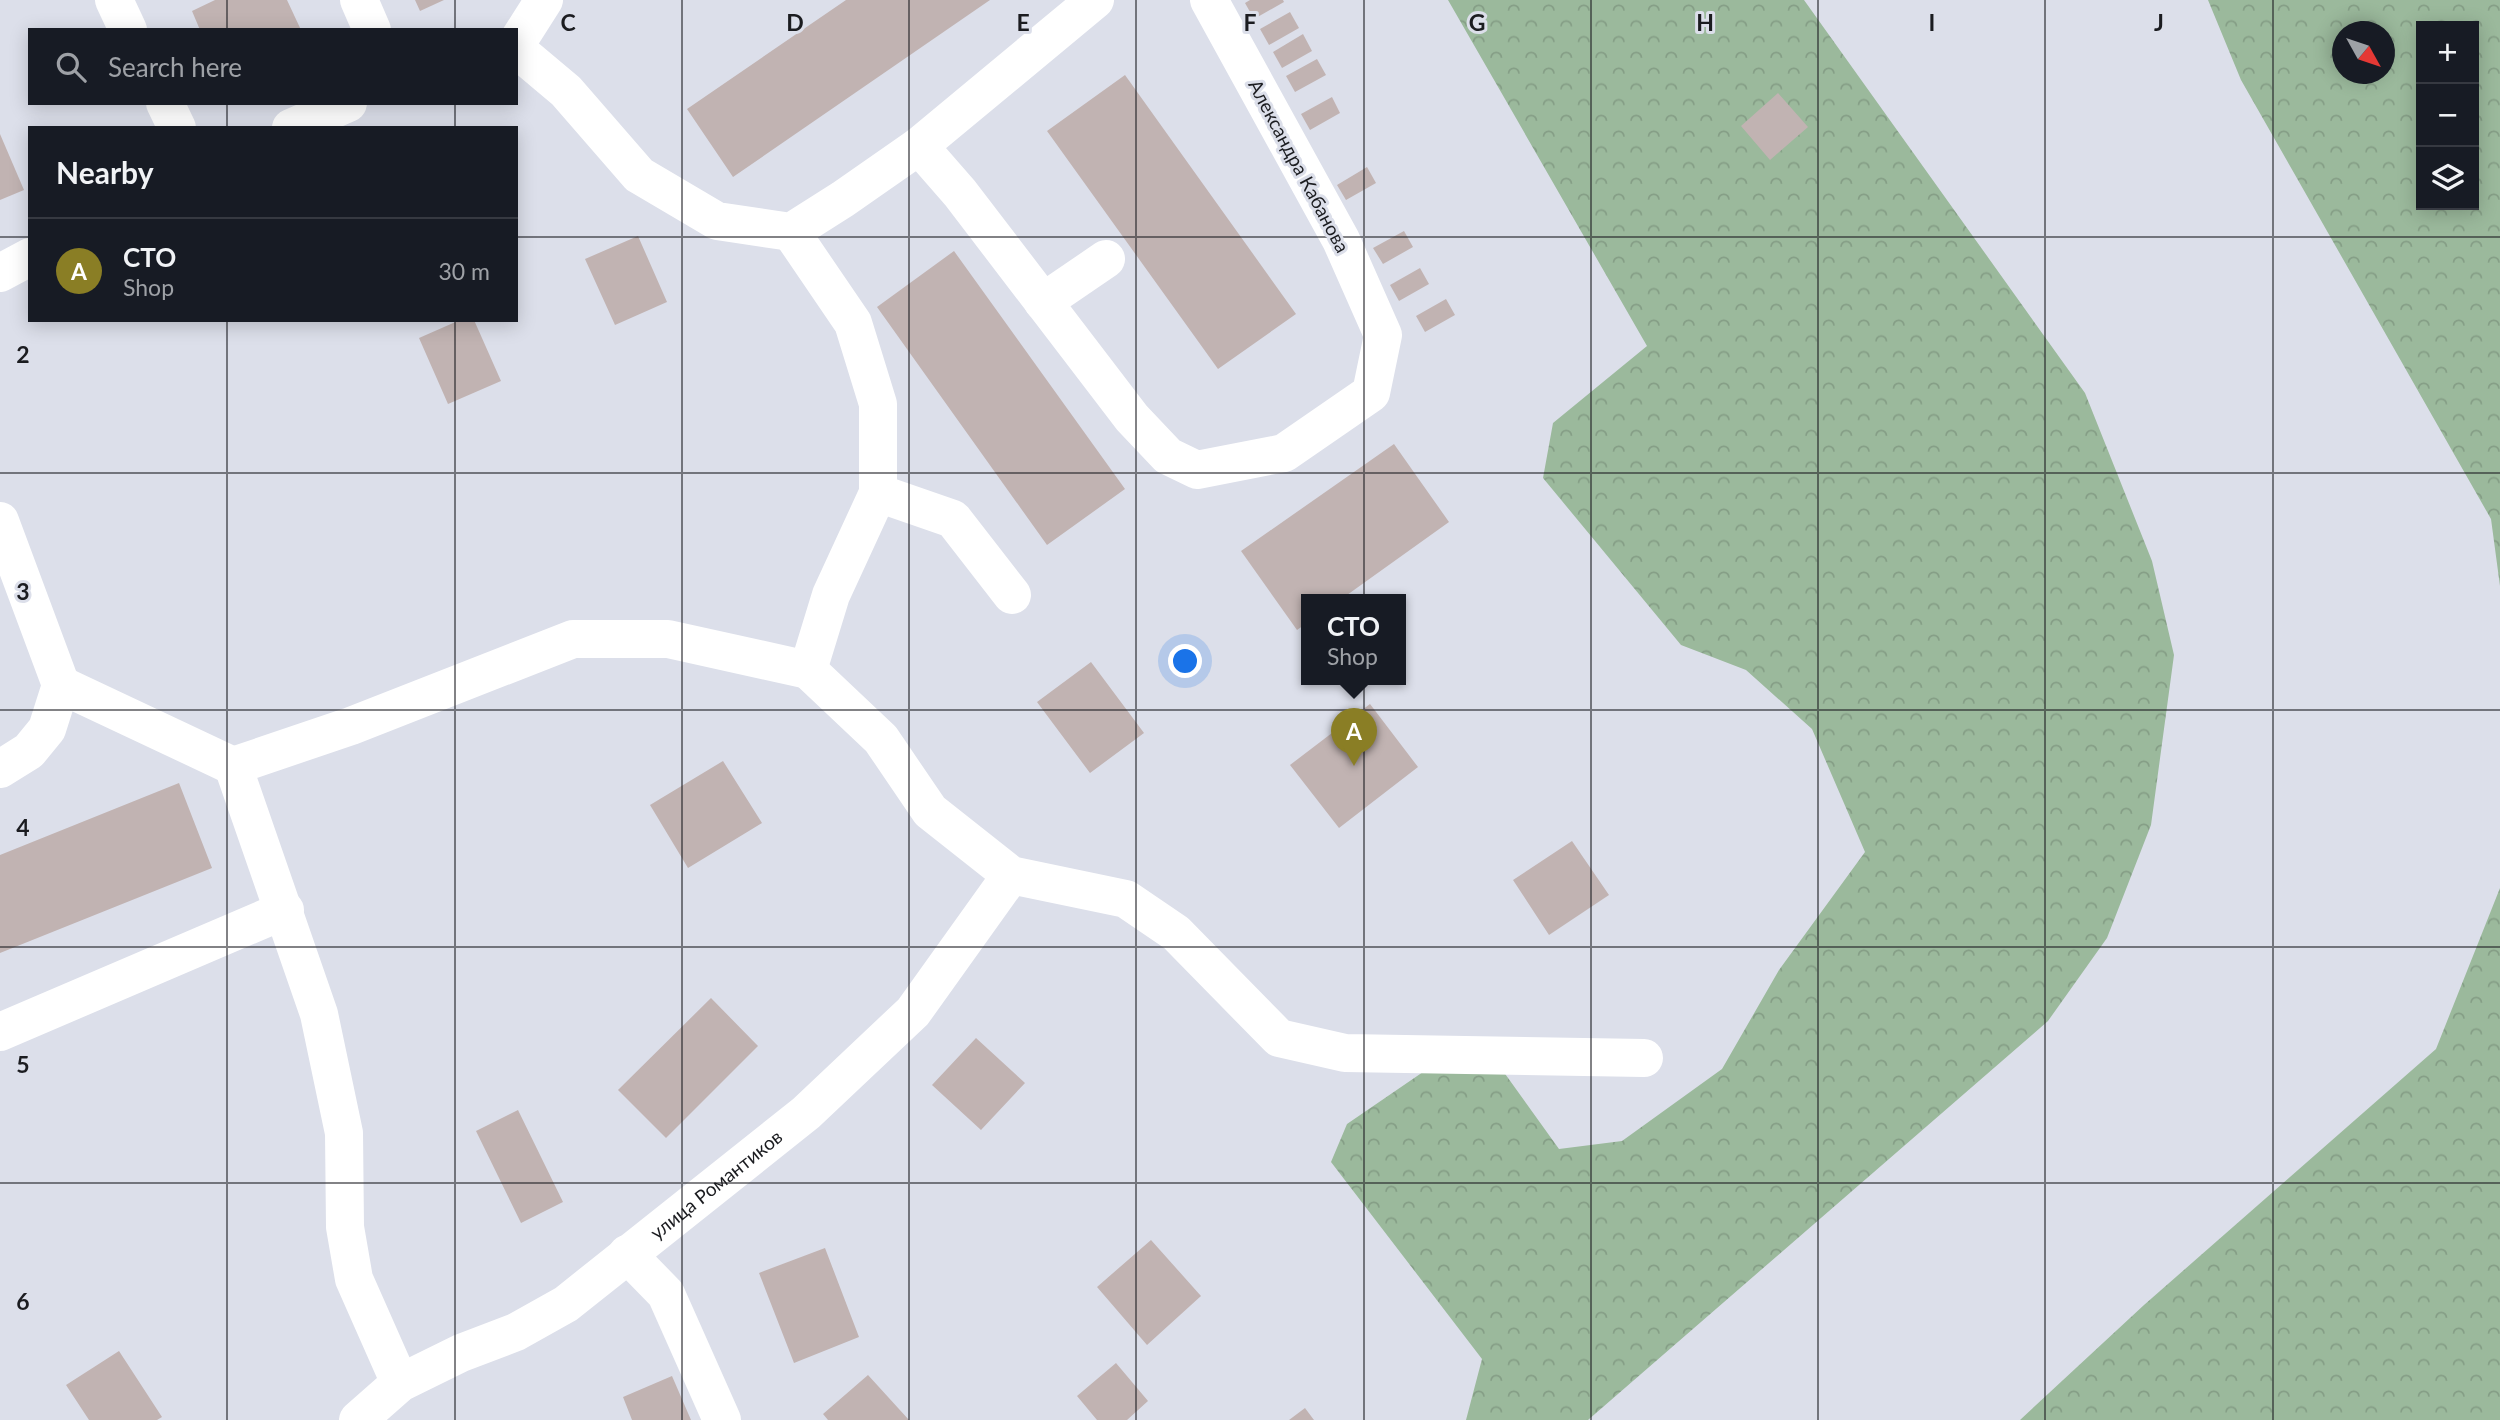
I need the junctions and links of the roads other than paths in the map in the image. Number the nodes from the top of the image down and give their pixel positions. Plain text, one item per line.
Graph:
1 (114, 0) edge
2 (359, 0) edge
3 (544, 0) edge
4 (1095, 0) edge
5 (1209, 0) edge
6 (127, 28) edge
7 (371, 28) edge
8 (518, 44) edge
9 (518, 49) edge
10 (165, 105) edge
11 (343, 105) edge
12 (176, 126) edge
13 (295, 126) edge
14 (919, 146) junction
15 (791, 232) junction
16 (28, 258) edge
17 (1106, 259) dead end
18 (0, 272) edge
19 (1043, 302) junction
20 (878, 493) junction
21 (0, 522) edge
22 (1012, 595) dead end
23 (807, 670) junction
24 (61, 685) junction
25 (233, 766) junction
26 (0, 769) edge
27 (1011, 875) junction
28 (285, 910) junction
29 (0, 1032) edge
30 (1644, 1058) dead end
31 (627, 1254) junction
32 (400, 1383) junction
33 (358, 1420) edge
34 (722, 1420) edge

1 - 6 street
2 - 7 street
3 - 8 street
4 - 14 street
5 - 19 street, Александра Кабанова
9 - 15 street
10 - 12 street
11 - 13 street
14 - 15 street
14 - 19 street
15 - 20 street
16 - 18 street
17 - 19 street
20 - 22 street
20 - 23 street
21 - 24 street
23 - 25 street
23 - 27 street
24 - 25 street
24 - 26 street
25 - 28 street
27 - 30 street
27 - 31 street, улица Романтиков
28 - 29 street
28 - 32 street
31 - 32 street, улица Романтиков
31 - 34 street
32 - 33 street, улица Романтиков

